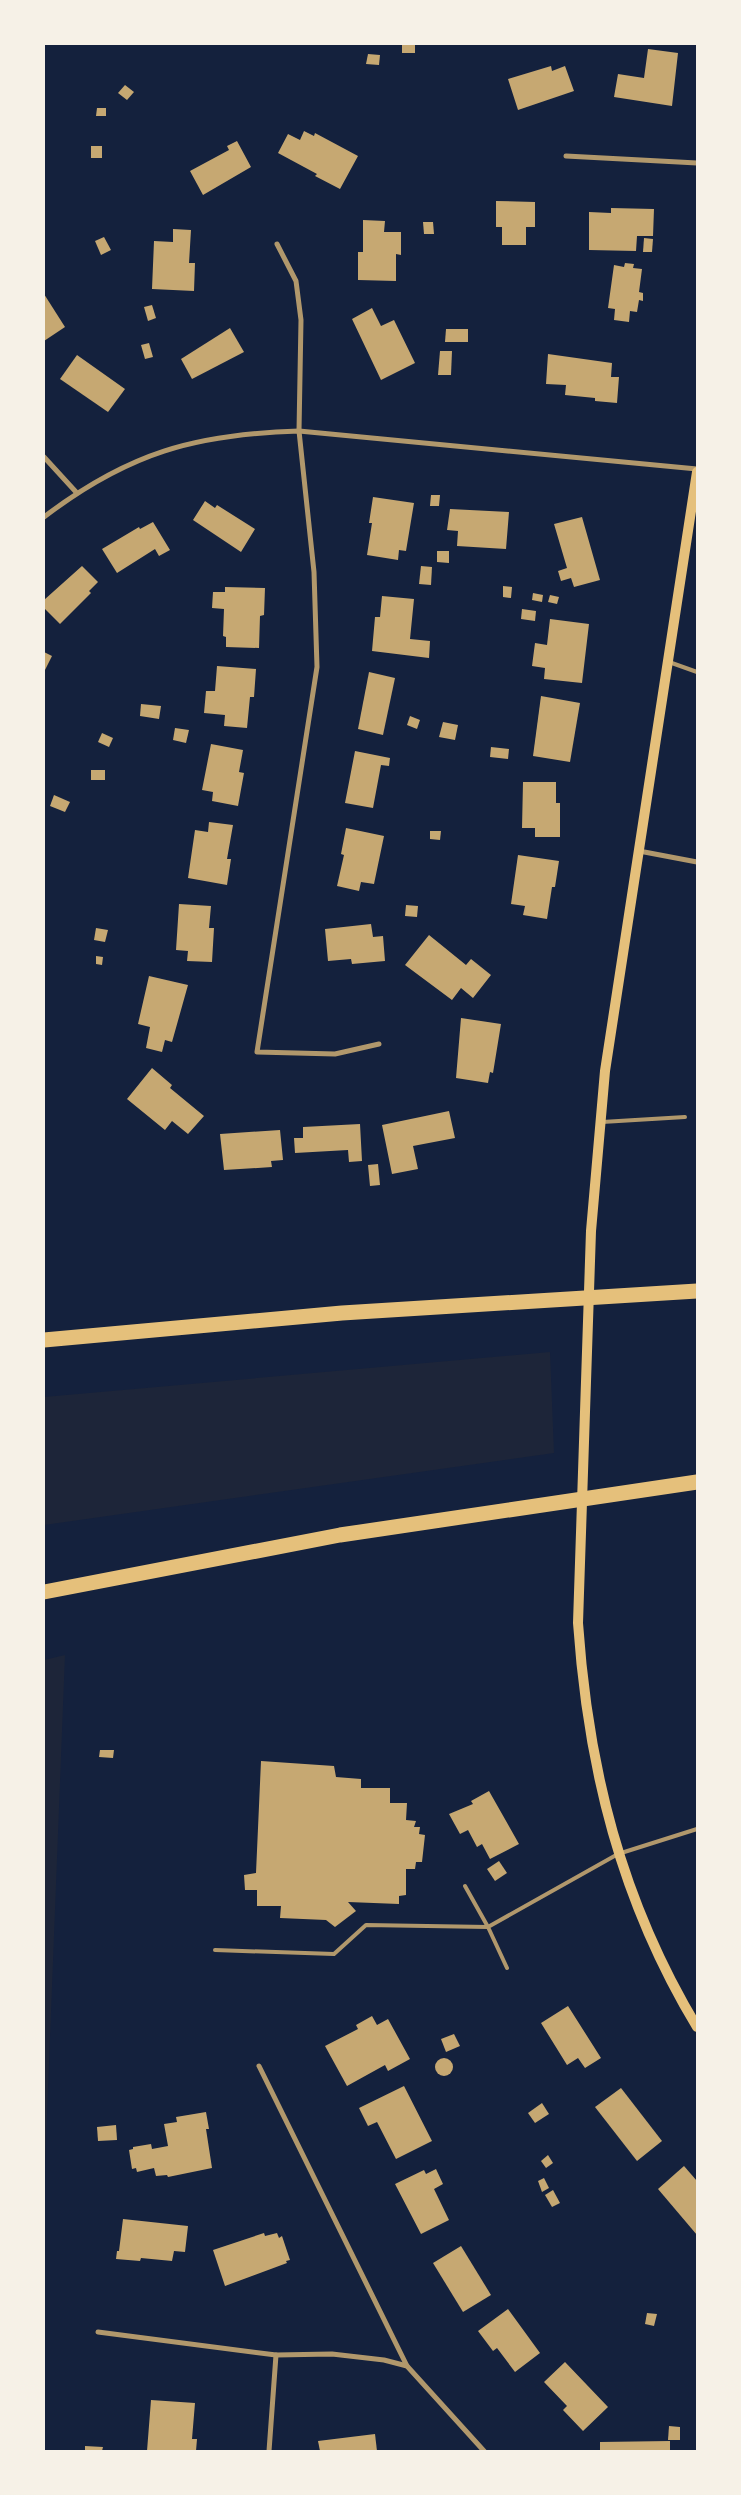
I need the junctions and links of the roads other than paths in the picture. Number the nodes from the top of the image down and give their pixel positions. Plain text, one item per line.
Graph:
1 (566, 156) dead end
2 (697, 163) edge
3 (277, 244) dead end
4 (299, 431) junction
5 (44, 457) edge
6 (697, 471) edge
7 (76, 492) junction
8 (44, 517) edge
9 (667, 661) junction
10 (697, 672) edge
11 (638, 851) junction
12 (697, 862) edge
13 (379, 1044) dead end
14 (685, 1117) dead end
15 (600, 1122) junction
16 (697, 1291) edge
17 (44, 1340) edge
18 (697, 1482) edge
19 (44, 1592) edge
20 (697, 1829) edge
21 (618, 1854) junction
22 (465, 1886) dead end
23 (488, 1927) junction
24 (215, 1950) dead end
25 (507, 1968) dead end
26 (697, 2027) edge
27 (260, 2066) dead end
28 (98, 2332) dead end
29 (276, 2355) junction
30 (406, 2366) junction
31 (269, 2451) edge
32 (484, 2451) edge

1 - 2 street
3 - 4 street
4 - 6 street
4 - 7 street
4 - 13 street
5 - 7 street
6 - 9 main road
7 - 8 street
9 - 10 lane
9 - 11 main road
11 - 12 street
11 - 15 main road
14 - 15 lane
15 - 21 main road
16 - 17 highway
18 - 19 highway
20 - 21 lane
21 - 23 lane
21 - 26 main road
22 - 23 lane
23 - 24 lane
23 - 25 lane
27 - 30 street
28 - 29 street
29 - 30 street
29 - 31 street
30 - 32 street

